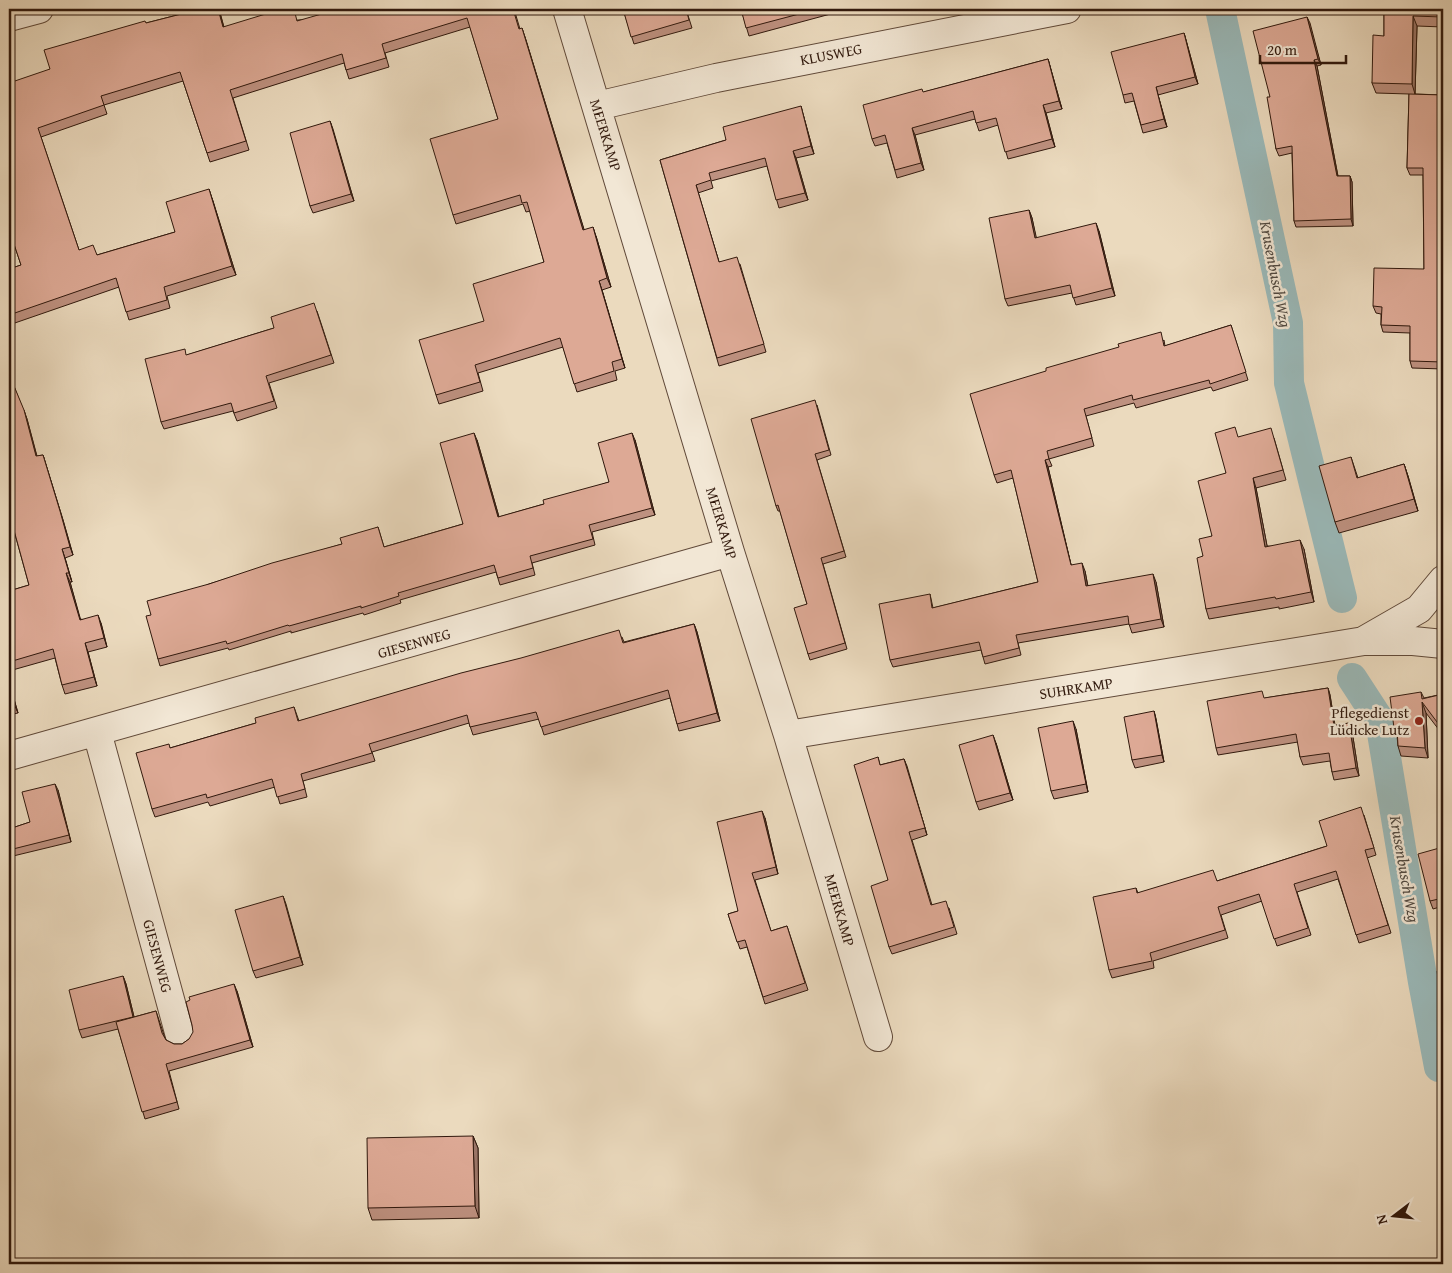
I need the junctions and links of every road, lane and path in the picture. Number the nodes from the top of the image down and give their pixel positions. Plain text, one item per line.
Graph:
1 (39, 9) edge
2 (567, 9) edge
3 (1067, 9) edge
4 (9, 17) edge
5 (597, 106) junction
6 (730, 552) junction
7 (1443, 580) edge
8 (1364, 641) junction
9 (1443, 644) edge
10 (96, 732) junction
11 (788, 735) junction
12 (9, 756) edge
13 (180, 1036) dead end
14 (878, 1037) dead end

1 - 4 street
2 - 5 street, MEERKAMP
3 - 5 street, KLUSWEG
5 - 6 street, MEERKAMP
6 - 10 street, GIESENWEG
6 - 11 street, MEERKAMP
7 - 8 street, SUHRKAMP
8 - 9 street, SUHRKAMP
8 - 11 street, SUHRKAMP
10 - 12 street, GIESENWEG
10 - 13 street, GIESENWEG
11 - 14 street, MEERKAMP

